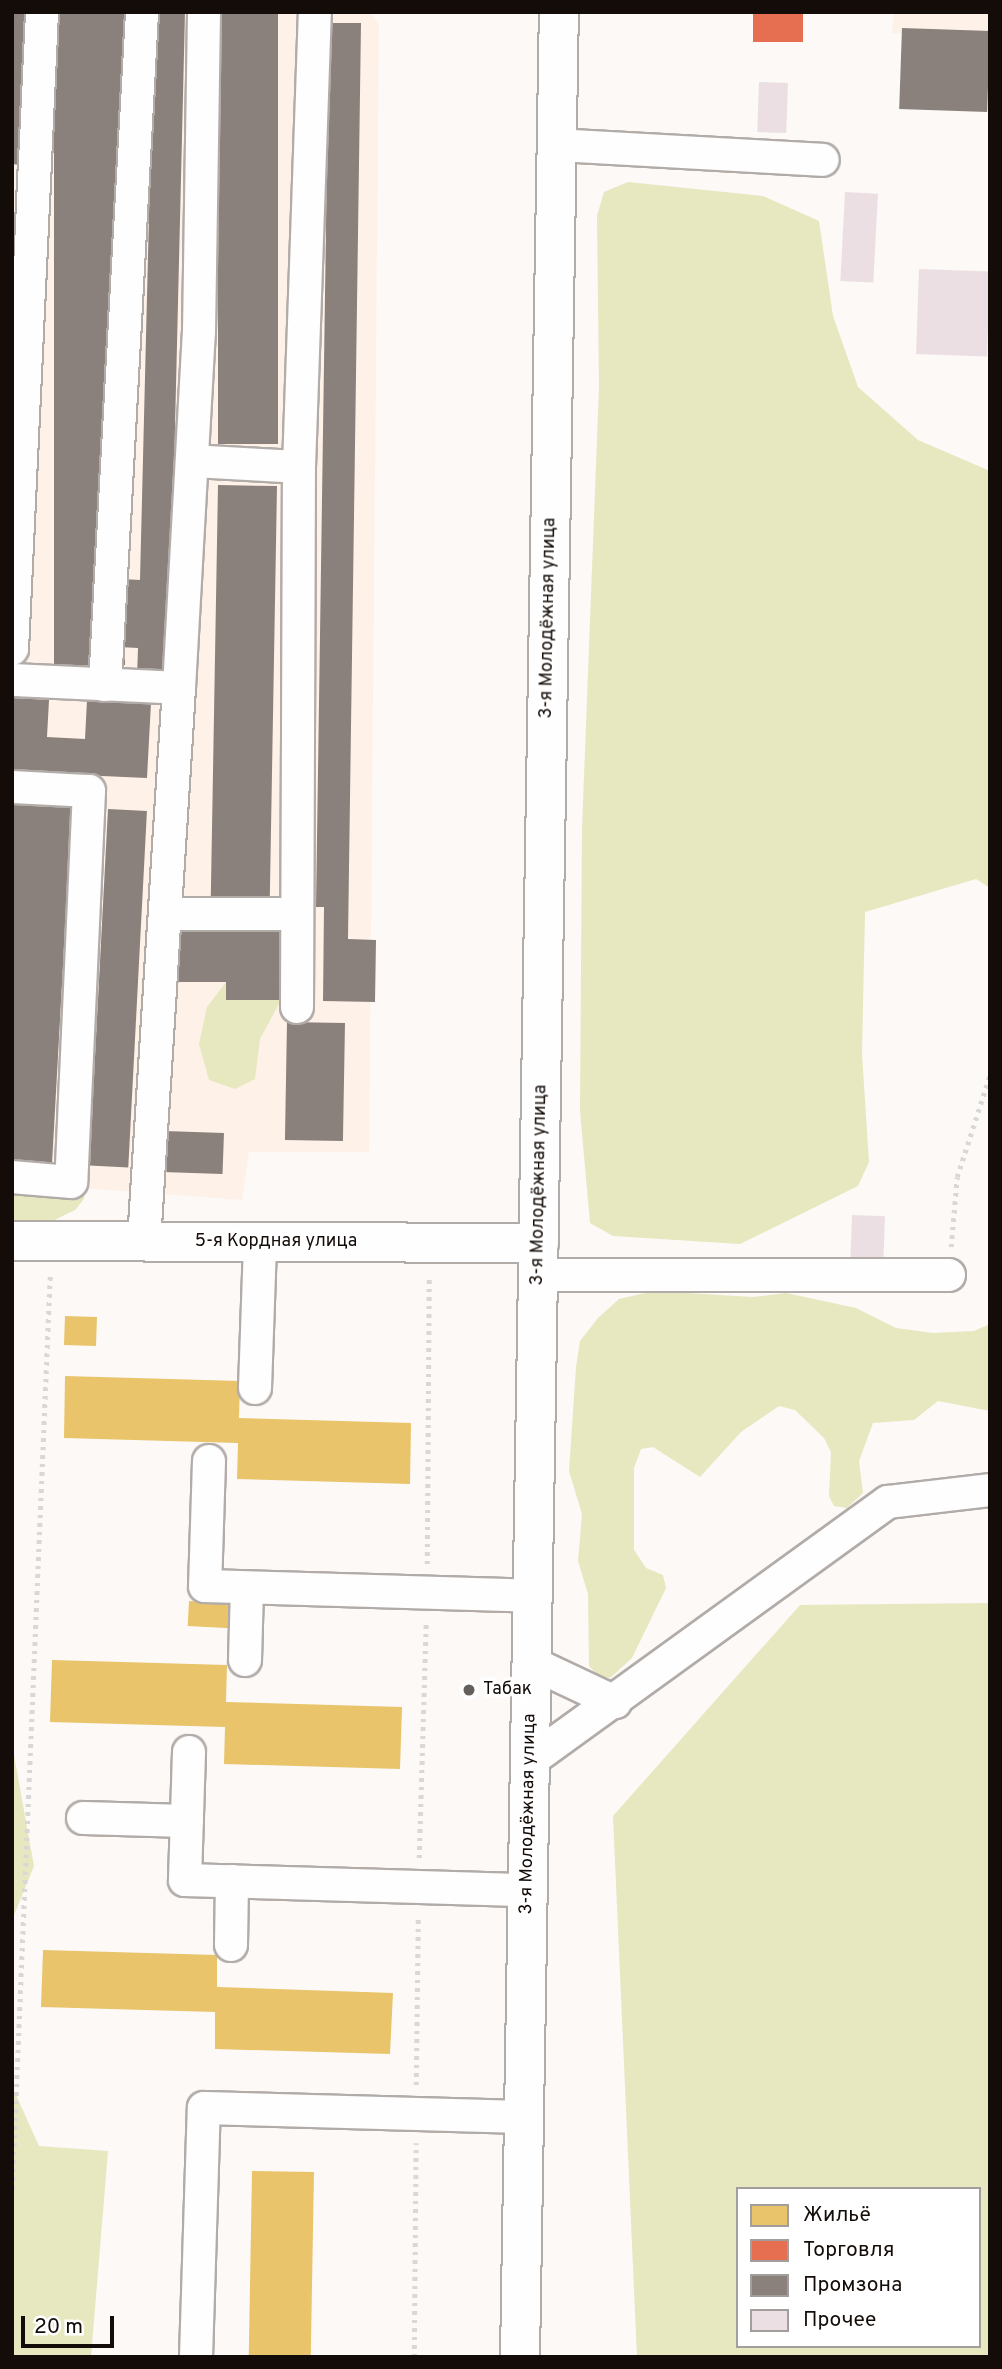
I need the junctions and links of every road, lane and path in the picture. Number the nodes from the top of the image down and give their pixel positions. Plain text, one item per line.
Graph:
1 (43, 12) edge
2 (142, 12) edge
3 (204, 12) edge
4 (315, 12) edge
5 (559, 12) edge
6 (557, 145) junction
7 (823, 160) dead end
8 (23, 183) edge
9 (21, 288) edge
10 (192, 461) junction
11 (299, 467) junction
12 (12, 649) edge
13 (12, 680) edge
14 (106, 685) junction
15 (179, 688) junction
16 (12, 787) edge
17 (164, 914) junction
18 (298, 914) junction
19 (297, 1007) dead end
20 (990, 1074) edge
21 (12, 1177) edge
22 (12, 1241) edge
23 (52, 1241) junction
24 (144, 1241) junction
25 (260, 1242) junction
26 (429, 1243) junction
27 (539, 1259) junction
28 (949, 1275) joint
29 (255, 1388) dead end
30 (209, 1461) dead end
31 (990, 1490) edge
32 (247, 1588) junction
33 (427, 1593) junction
34 (533, 1596) junction
35 (245, 1660) dead end
36 (532, 1663) junction
37 (615, 1702) junction
38 (189, 1752) dead end
39 (530, 1761) junction
40 (83, 1818) dead end
41 (187, 1821) junction
42 (232, 1881) junction
43 (418, 1887) junction
44 (528, 1890) junction
45 (231, 1945) dead end
46 (12, 2074) edge
47 (18, 2079) junction
48 (416, 2114) junction
49 (524, 2118) junction
50 (13, 2177) edge
51 (12, 2189) edge
52 (196, 2357) edge
53 (414, 2357) edge
54 (520, 2357) edge

1 - 8 lane
2 - 14 lane
3 - 10 lane
4 - 11 lane
5 - 6 main road, 3-я Молодёжная улица
6 - 7 lane
6 - 27 main road, 3-я Молодёжная улица
8 - 9 lane
9 - 12 lane
10 - 11 lane
10 - 15 lane
11 - 18 lane
13 - 14 lane
14 - 15 lane
15 - 17 lane
16 - 21 lane
17 - 18 lane
17 - 24 lane
18 - 19 lane
20 - 28 path
22 - 23 main road, 5-я Кордная улица
23 - 24 main road, 5-я Кордная улица
23 - 47 path
24 - 25 main road, 5-я Кордная улица
25 - 26 main road, 5-я Кордная улица
25 - 29 lane
26 - 27 main road, 5-я Кордная улица
26 - 33 path
27 - 28 lane
27 - 34 main road, 3-я Молодёжная улица
30 - 32 lane
31 - 37 lane
32 - 33 lane
32 - 35 lane
33 - 34 lane
33 - 43 path
34 - 36 main road, 3-я Молодёжная улица
36 - 37 lane
36 - 39 main road, 3-я Молодёжная улица
37 - 39 lane
38 - 41 lane
39 - 44 main road, 3-я Молодёжная улица
40 - 41 lane
41 - 42 lane
42 - 43 lane
42 - 45 lane
43 - 44 lane
43 - 48 path
44 - 49 main road, 3-я Молодёжная улица
46 - 47 path
47 - 50 path
48 - 49 lane
48 - 52 lane
48 - 53 path
49 - 54 main road, 3-я Молодёжная улица
50 - 51 path

